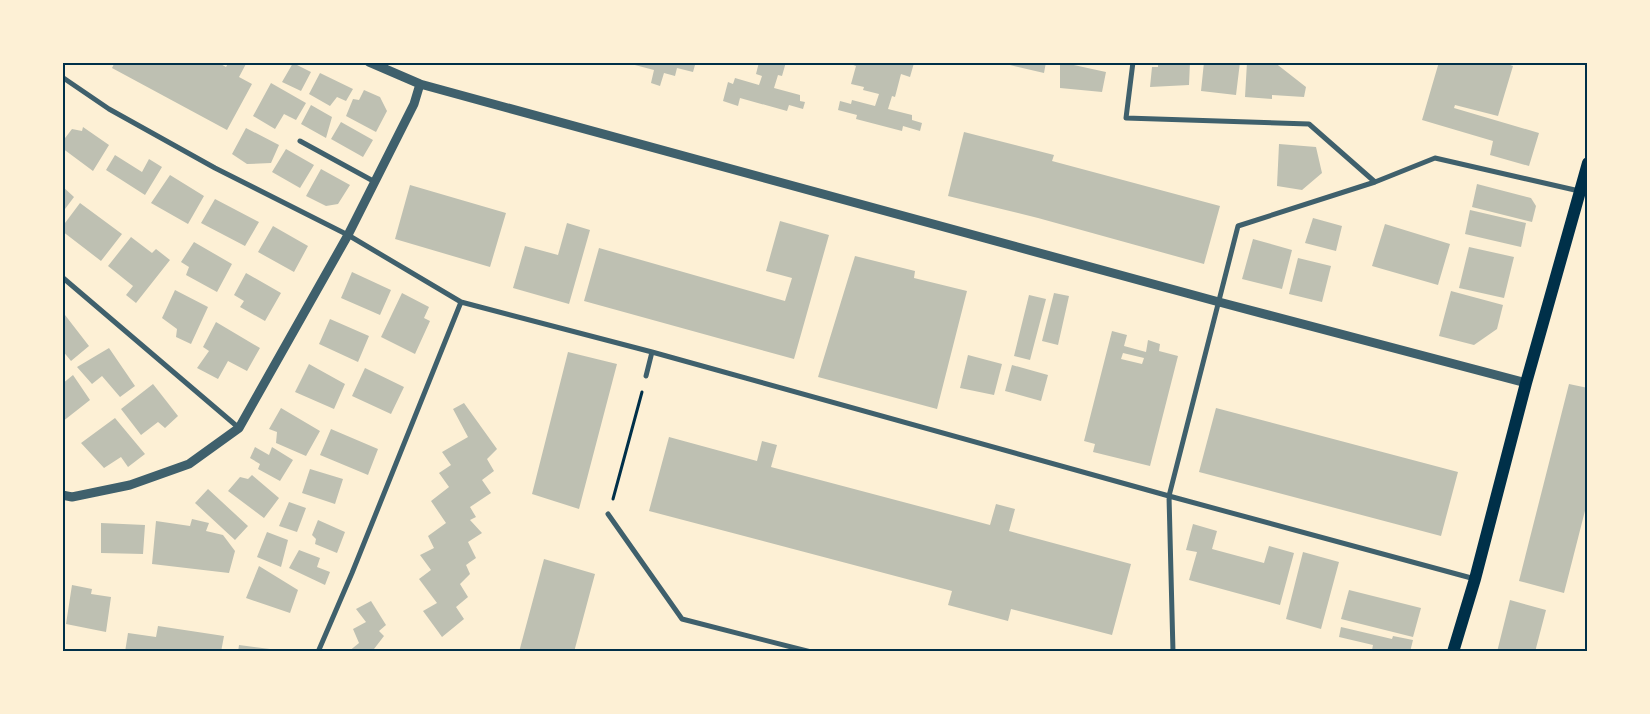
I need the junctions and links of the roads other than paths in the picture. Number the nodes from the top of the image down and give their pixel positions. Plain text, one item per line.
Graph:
1 (369, 62) edge
2 (1133, 62) edge
3 (388, 66) edge
4 (62, 77) edge
5 (420, 84) junction
6 (300, 141) dead end
7 (1588, 163) edge
8 (375, 182) junction
9 (1375, 182) junction
10 (1584, 192) edge
11 (348, 235) junction
12 (62, 277) edge
13 (461, 302) junction
14 (1219, 302) junction
15 (652, 352) junction
16 (646, 376) road end
17 (1526, 383) junction
18 (239, 428) junction
19 (62, 495) edge
20 (1169, 496) junction
21 (608, 514) road end
22 (1475, 579) junction
23 (318, 652) edge
24 (810, 652) edge
25 (1174, 652) edge
26 (1453, 652) edge

1 - 3 street
2 - 9 street
3 - 5 street
4 - 11 street
5 - 8 street
5 - 14 street
6 - 8 street
7 - 10 main road
8 - 11 street
9 - 10 street
9 - 14 street
10 - 17 main road
11 - 13 street
11 - 18 street
12 - 18 street
13 - 15 street
13 - 23 street
14 - 17 street
14 - 20 street
15 - 16 street
15 - 20 street
17 - 22 main road
18 - 19 street
20 - 22 street
20 - 25 street
21 - 24 street
22 - 26 main road

